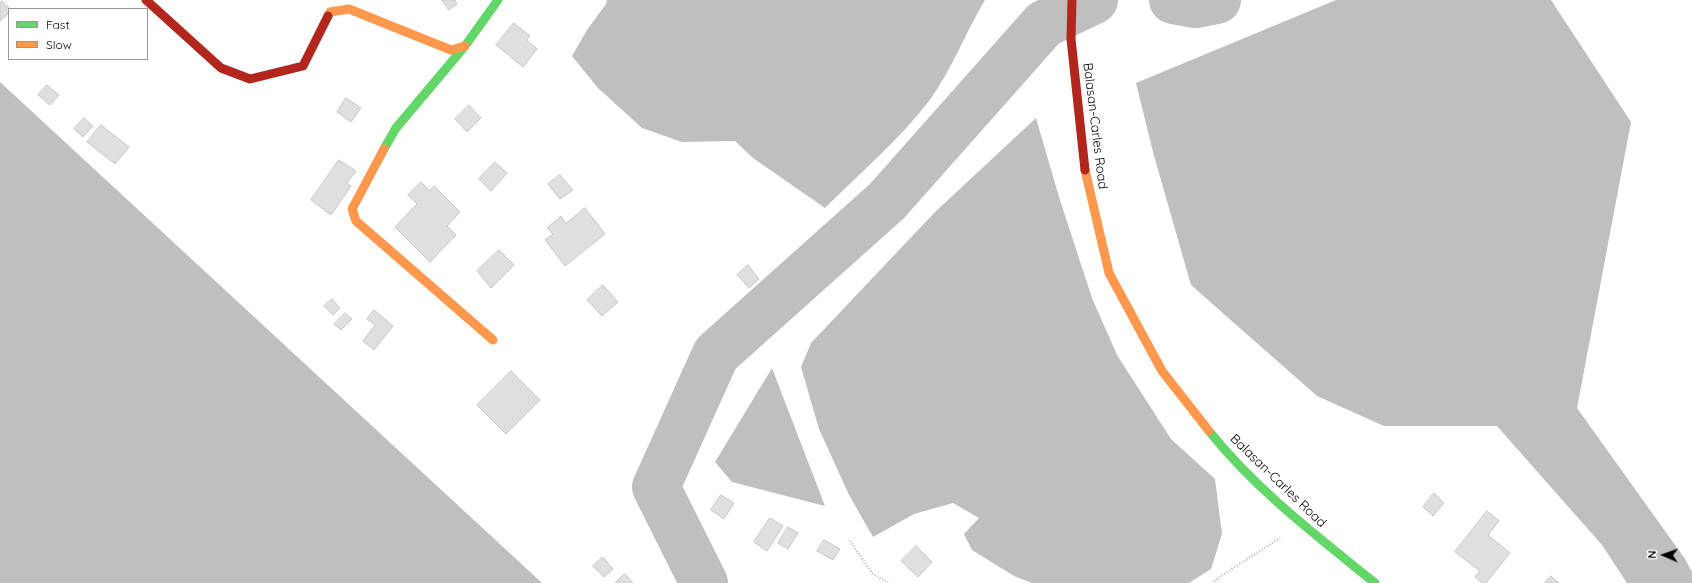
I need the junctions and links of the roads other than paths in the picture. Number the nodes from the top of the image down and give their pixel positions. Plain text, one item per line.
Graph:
1 (146, 0) edge
2 (498, 0) edge
3 (1072, 0) edge
4 (465, 46) junction
5 (493, 340) dead end
6 (1375, 583) edge

1 - 4 street
2 - 4 street
3 - 6 street, Balasan-Carles Road
4 - 5 street

